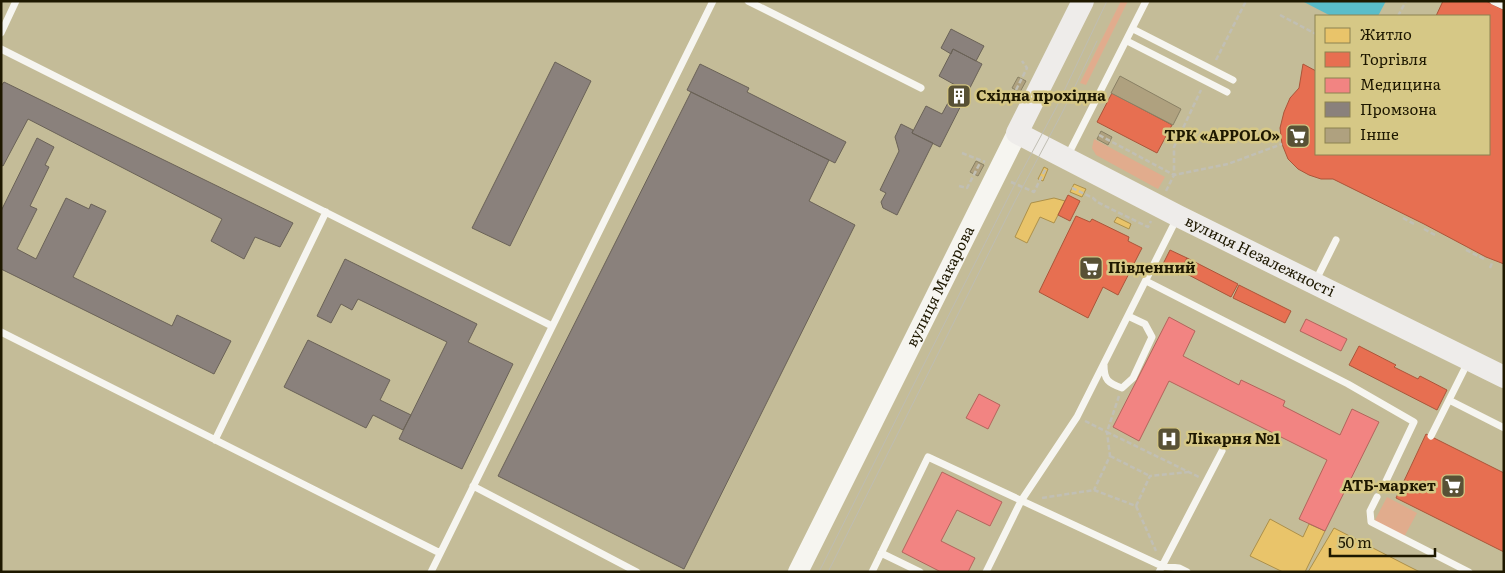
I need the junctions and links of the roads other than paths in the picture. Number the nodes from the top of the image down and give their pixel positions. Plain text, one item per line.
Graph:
1 (16, 1) edge
2 (713, 1) edge
3 (748, 1) edge
4 (1083, 1) edge
5 (1146, 1) edge
6 (1493, 1) edge
7 (1504, 6) edge
8 (1133, 29) junction
9 (1, 32) edge
10 (1127, 40) junction
11 (1, 49) edge
12 (1233, 80) dead end
13 (921, 88) dead end
14 (1227, 92) dead end
15 (1017, 133) junction
16 (1056, 163) junction
17 (1169, 211) junction
18 (326, 212) junction
19 (1336, 240) dead end
20 (1146, 281) junction
21 (1314, 283) junction
22 (1128, 316) junction
23 (552, 326) junction
24 (1, 332) edge
25 (1469, 360) junction
26 (1104, 362) junction
27 (1504, 377) edge
28 (1449, 400) junction
29 (1504, 428) edge
30 (1431, 436) dead end
31 (215, 440) junction
32 (1222, 451) dead end
33 (1386, 481) dead end
34 (473, 486) junction
35 (1377, 497) dead end
36 (1021, 501) junction
37 (440, 553) junction
38 (881, 553) junction
39 (1161, 569) edge
40 (430, 572) edge
41 (637, 572) edge
42 (798, 572) edge
43 (872, 572) edge
44 (920, 572) edge
45 (986, 572) edge
46 (1187, 572) edge
47 (1469, 572) edge

1 - 9 lane
2 - 23 lane
3 - 13 lane
4 - 15 main road, вулиця Макарова
5 - 8 lane
6 - 7 lane
8 - 10 lane
8 - 12 lane
10 - 14 lane
10 - 16 lane
11 - 18 lane
15 - 16 main road, вулиця Незалежності
15 - 42 main road, вулиця Макарова
16 - 17 main road, вулиця Незалежності
17 - 20 lane
17 - 21 main road, вулиця Незалежності
18 - 23 lane
18 - 31 lane
19 - 21 lane
20 - 22 lane
20 - 33 lane
21 - 25 main road, вулиця Незалежності
22 - 26 lane
22 - 26 lane
23 - 34 lane
24 - 31 lane
25 - 27 main road, вулиця Незалежності
25 - 28 lane
26 - 36 lane
28 - 29 lane
28 - 30 lane
31 - 37 lane
32 - 39 lane
34 - 37 lane
34 - 41 lane
35 - 47 lane
36 - 38 lane
36 - 39 lane
36 - 45 lane
37 - 40 lane
38 - 43 lane
38 - 44 lane
39 - 46 lane

